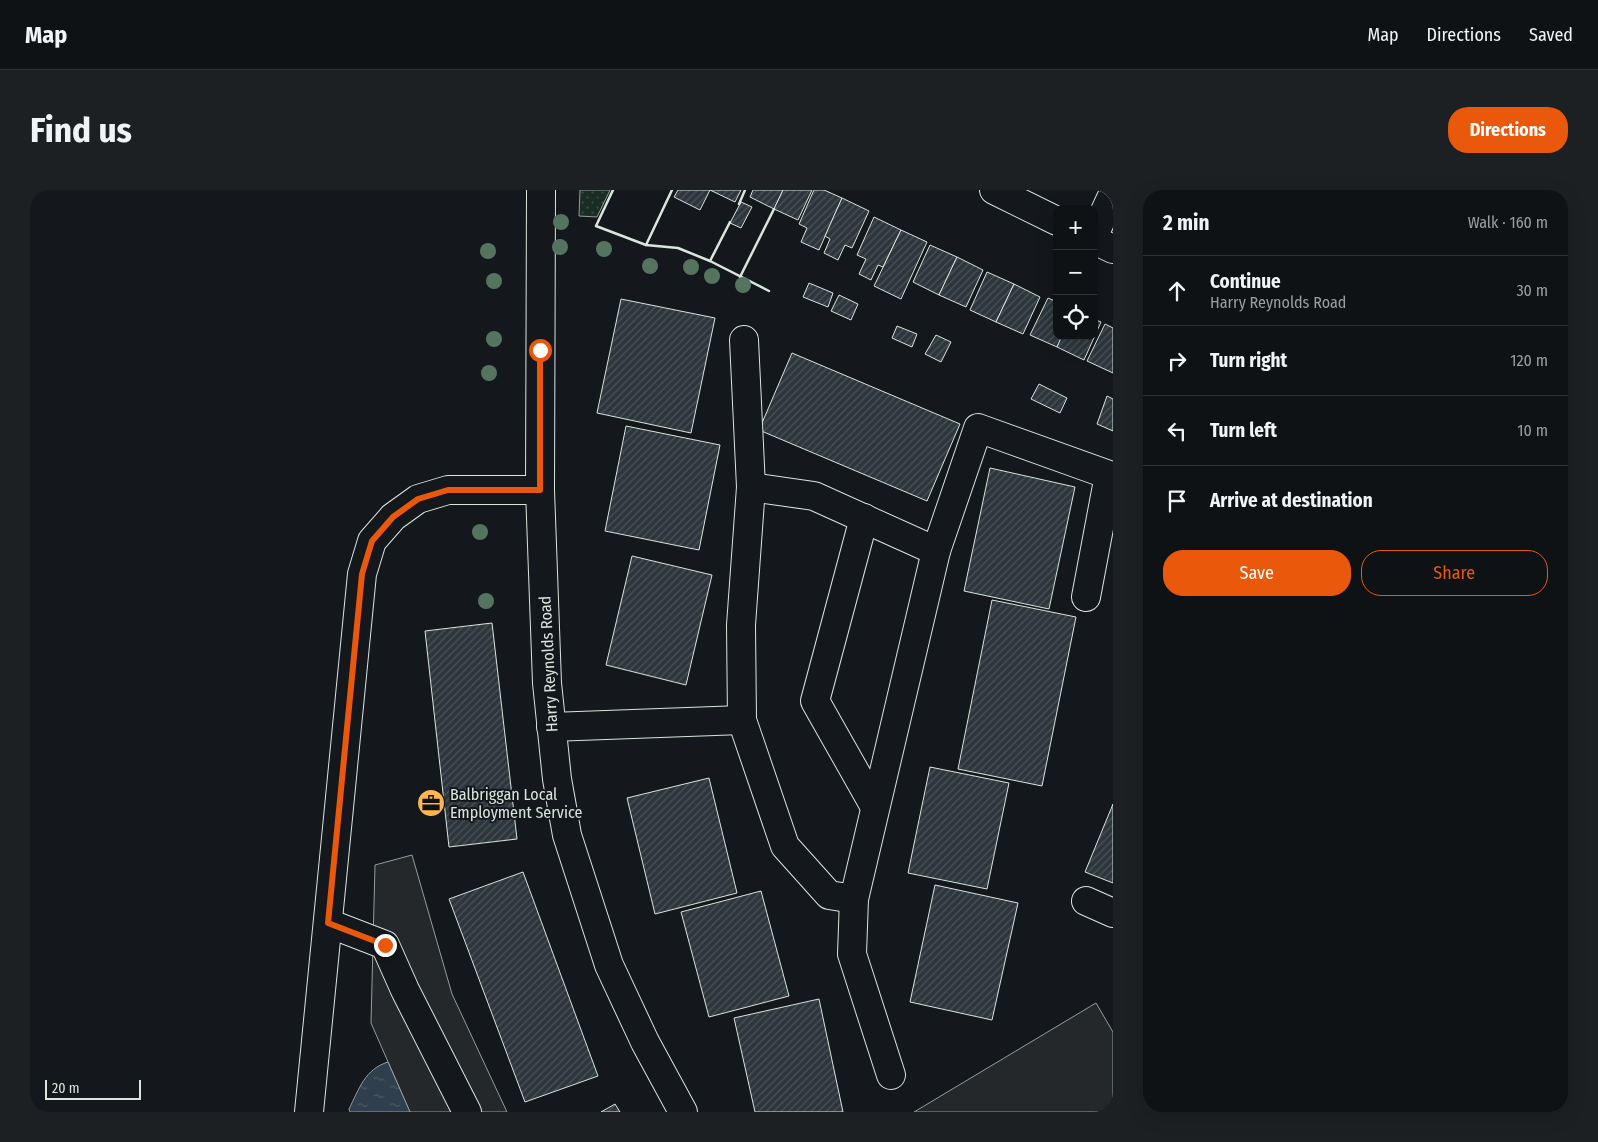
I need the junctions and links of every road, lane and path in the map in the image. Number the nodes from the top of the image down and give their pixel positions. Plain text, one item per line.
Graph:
1 (541, 190) edge
2 (994, 190) edge
3 (1113, 194) edge
4 (1053, 219) edge
5 (1098, 227) edge
6 (1098, 242) edge
7 (1113, 249) edge
8 (744, 340) dead end
9 (751, 487) junction
10 (540, 490) junction
11 (864, 518) junction
12 (936, 551) junction
13 (1086, 597) dead end
14 (742, 720) junction
15 (551, 727) junction
16 (875, 807) junction
17 (854, 899) junction
18 (1086, 901) dead end
19 (1113, 913) edge
20 (328, 923) junction
21 (892, 1075) dead end
22 (309, 1112) edge
23 (467, 1112) edge
24 (683, 1112) edge

1 - 10 street, Harry Reynolds Road
2 - 4 street
3 - 5 street
6 - 7 street
8 - 9 street
9 - 11 street
9 - 14 street
10 - 15 street, Harry Reynolds Road
10 - 20 street
11 - 12 street
11 - 16 street
12 - 13 street
12 - 16 street
14 - 15 street
14 - 17 street
15 - 24 street, Harry Reynolds Road
16 - 17 street
17 - 21 street
18 - 19 street
20 - 22 street
20 - 23 street

